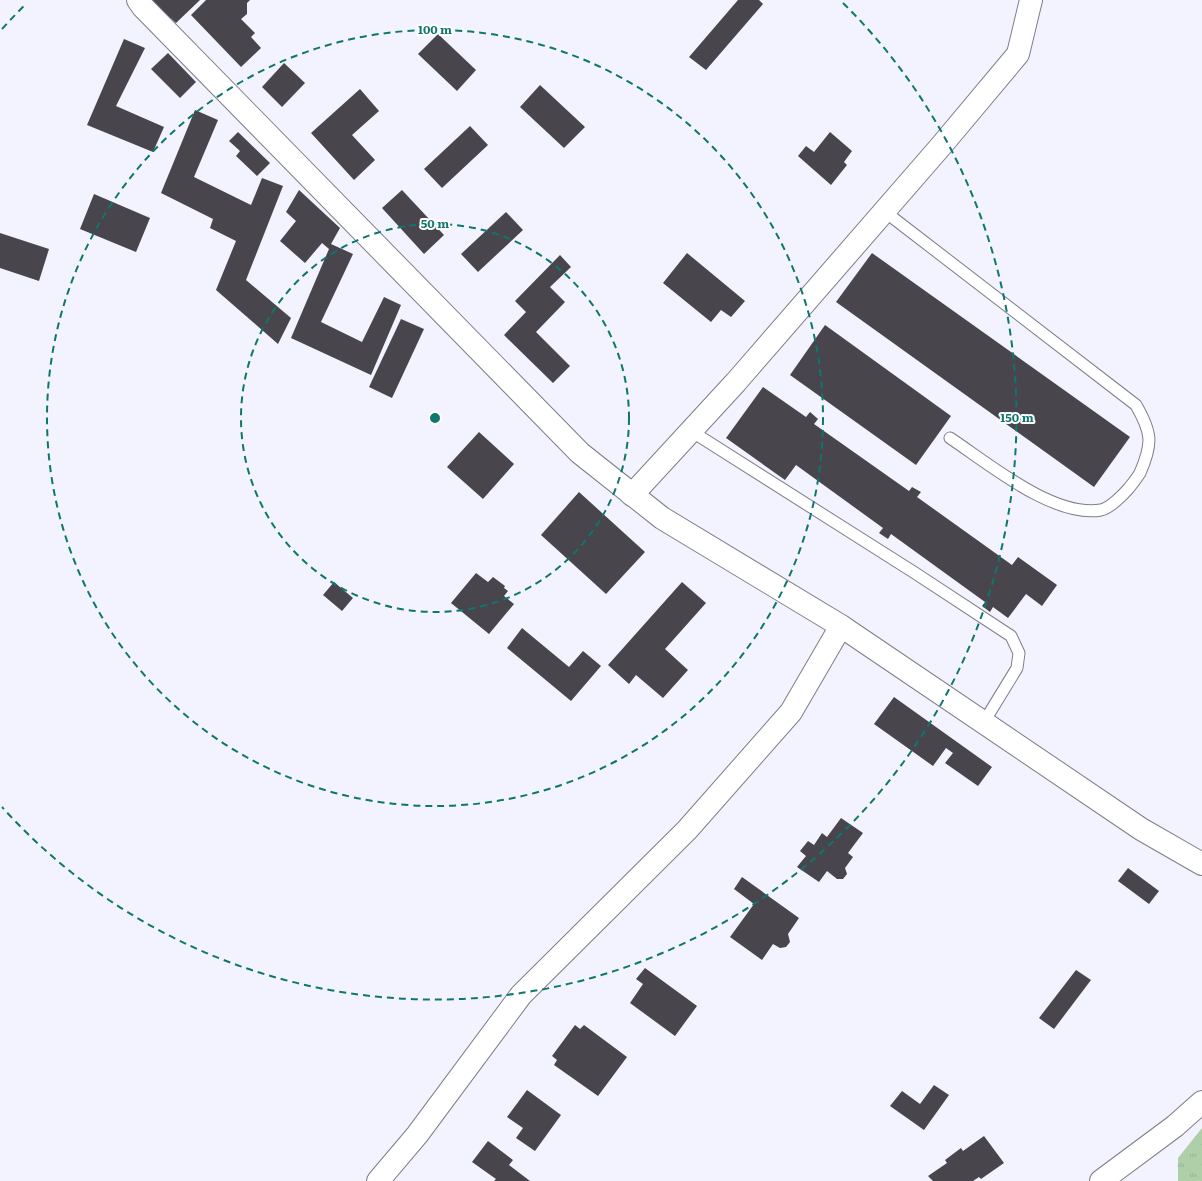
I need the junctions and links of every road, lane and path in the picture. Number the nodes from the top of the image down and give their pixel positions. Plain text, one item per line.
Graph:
1 (138, 0) edge
2 (1031, 0) edge
3 (884, 211) junction
4 (691, 431) junction
5 (950, 438) dead end
6 (632, 495) junction
7 (841, 626) junction
8 (984, 722) junction
9 (1202, 864) edge
10 (1202, 1102) edge
11 (378, 1181) edge
12 (1101, 1181) edge

1 - 6 street
2 - 3 street
3 - 4 street
3 - 5 lane
4 - 6 street
4 - 8 lane
6 - 7 street
7 - 8 street
7 - 11 street
8 - 9 street
10 - 12 street

